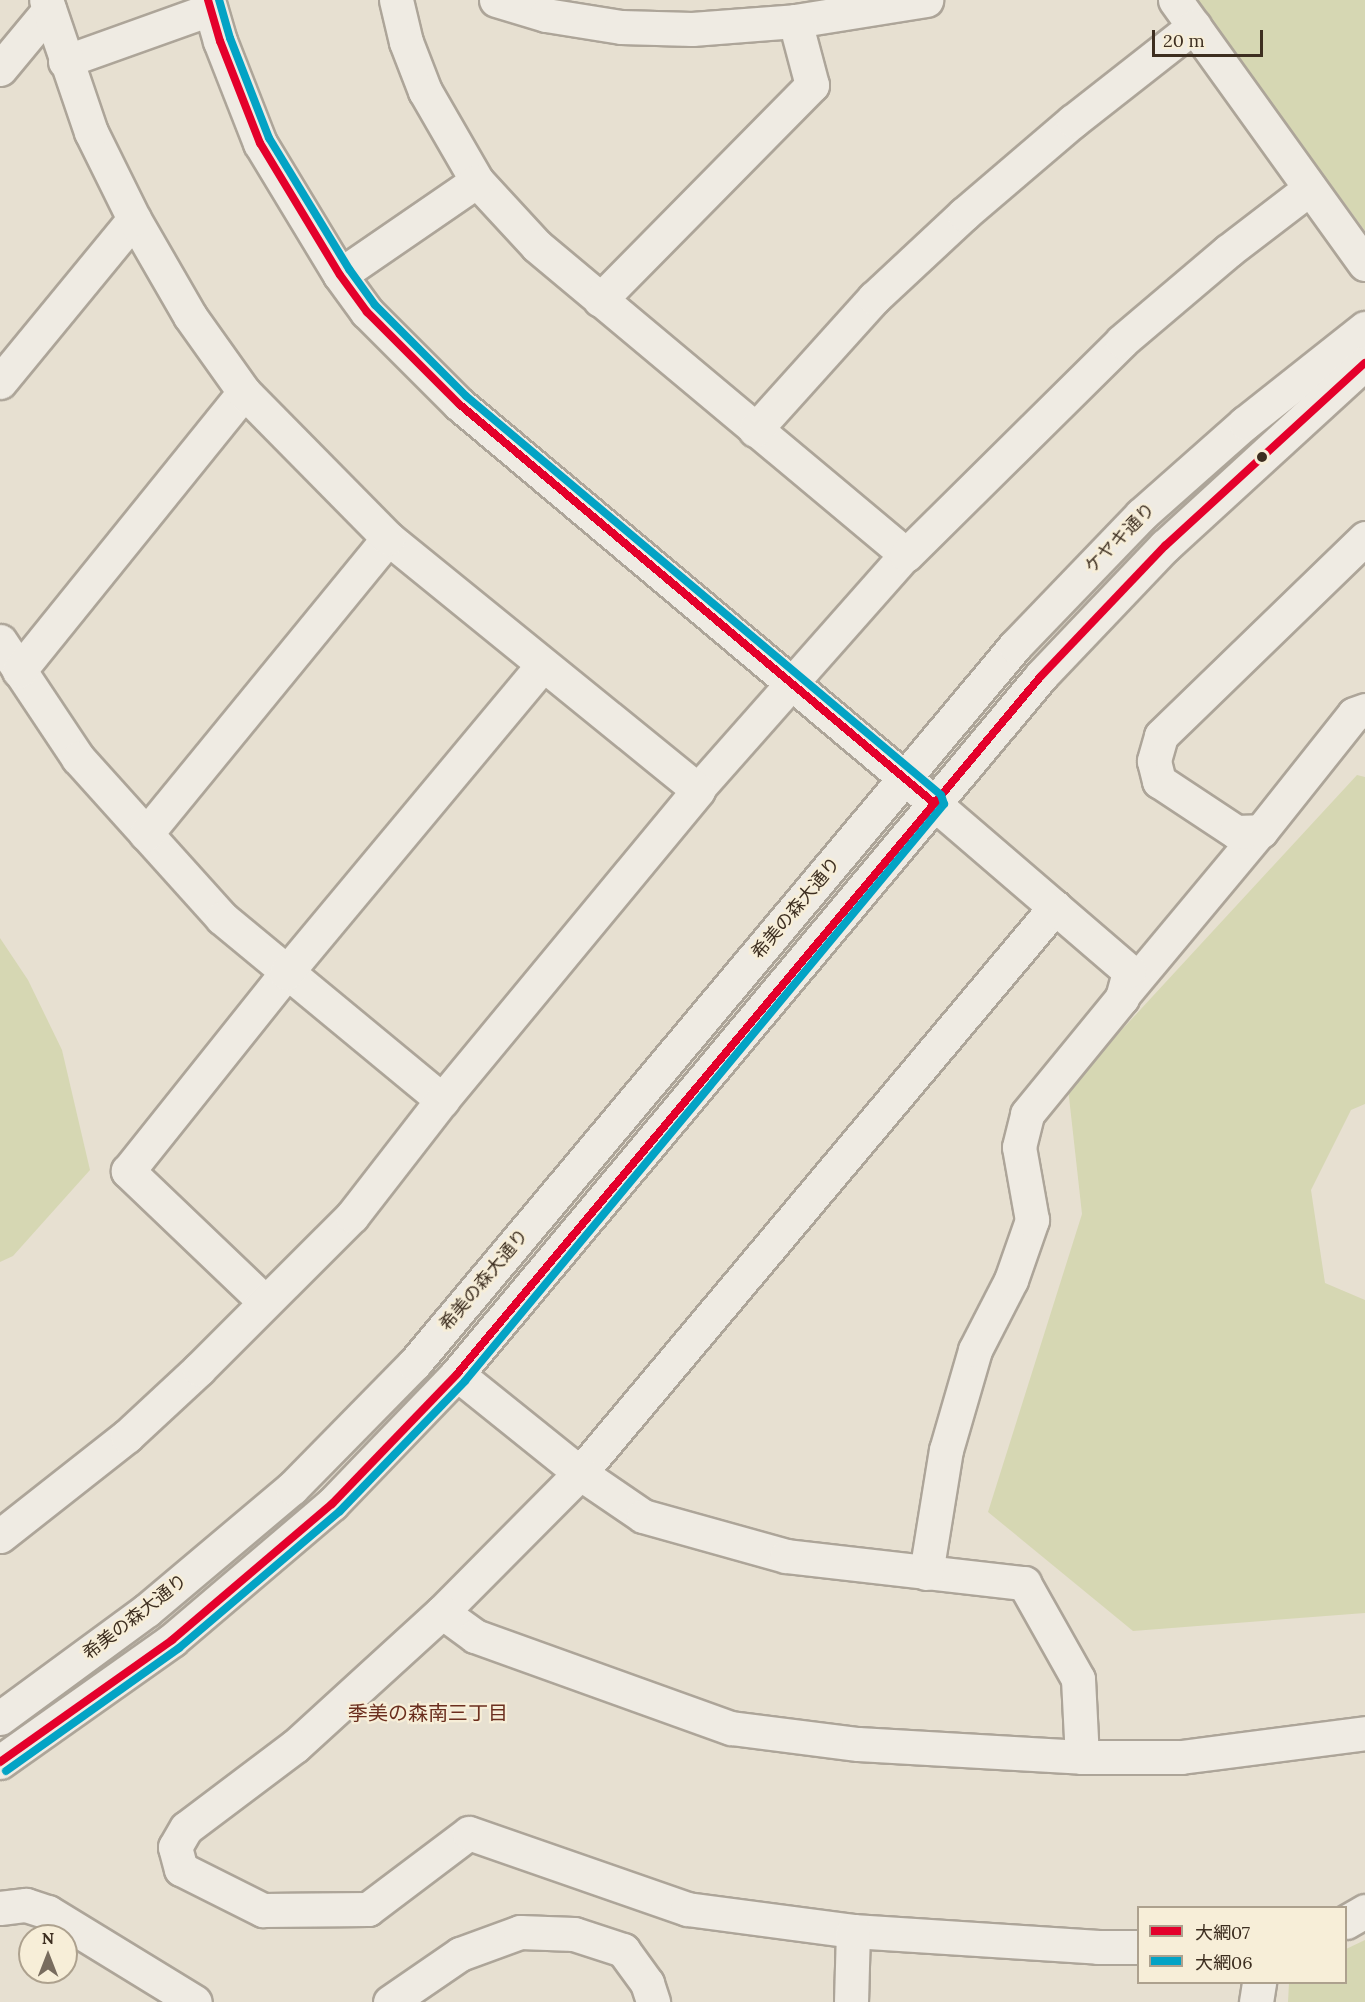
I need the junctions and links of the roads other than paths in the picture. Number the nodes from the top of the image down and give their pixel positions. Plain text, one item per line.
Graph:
1 (396, 0) edge
2 (496, 0) edge
3 (926, 0) edge
4 (1175, 0) edge
5 (48, 5) edge
6 (209, 5) edge
7 (795, 21) junction
8 (1194, 26) junction
9 (65, 63) junction
10 (0, 69) edge
11 (477, 181) junction
12 (1310, 188) junction
13 (134, 219) junction
14 (1365, 264) edge
15 (340, 275) junction
16 (600, 300) junction
17 (1365, 328) edge
18 (1365, 363) edge
19 (0, 382) edge
20 (244, 392) junction
21 (755, 430) junction
22 (388, 538) junction
23 (1365, 538) edge
24 (906, 555) junction
25 (0, 641) edge
26 (543, 665) junction
27 (20, 671) junction
28 (793, 683) junction
29 (1365, 710) edge
30 (904, 778) junction
31 (698, 790) junction
32 (934, 803) junction
33 (1261, 831) junction
34 (146, 834) junction
35 (1055, 907) junction
36 (286, 973) junction
37 (1122, 998) junction
38 (442, 1100) junction
39 (265, 1302) junction
40 (457, 1374) junction
41 (580, 1473) junction
42 (0, 1536) edge
43 (926, 1573) junction
44 (442, 1612) junction
45 (0, 1718) edge
46 (1365, 1733) edge
47 (1082, 1757) junction
48 (0, 1762) edge
49 (0, 1908) edge
50 (1365, 1911) edge
51 (1347, 1921) edge
52 (853, 1931) junction
53 (1137, 1947) edge
54 (1259, 1984) edge
55 (195, 2002) edge
56 (390, 2002) edge
57 (652, 2002) edge
58 (850, 2002) edge
59 (1256, 2002) edge

1 - 11 street
2 - 7 street
3 - 7 street
4 - 8 street
5 - 9 street
5 - 10 street
6 - 9 street
6 - 15 street
7 - 16 street
8 - 12 street
8 - 21 street
9 - 13 street
11 - 15 street
11 - 16 street
12 - 14 street
12 - 24 street
13 - 19 street
13 - 20 street
15 - 28 street
16 - 21 street
17 - 30 street, ケヤキ通り
18 - 32 street, ケヤキ通り
20 - 22 street
20 - 27 street
21 - 24 street
22 - 26 street
22 - 34 street
23 - 33 street
24 - 28 street
25 - 27 street
26 - 31 street
26 - 36 street
27 - 34 street
28 - 30 street
28 - 31 street
29 - 33 street
30 - 32 street
30 - 45 street, 希美の森大通り
31 - 38 street
32 - 35 street
32 - 40 street
33 - 37 street
34 - 36 street
35 - 37 street
35 - 41 street
36 - 38 street
36 - 39 street
37 - 43 street
38 - 39 street
39 - 42 street
40 - 41 street
40 - 48 street
41 - 43 street
41 - 44 street
43 - 47 street
44 - 47 street
44 - 52 street
46 - 47 street
49 - 55 street
50 - 51 street
52 - 53 street
52 - 58 street
54 - 59 street
56 - 57 street

